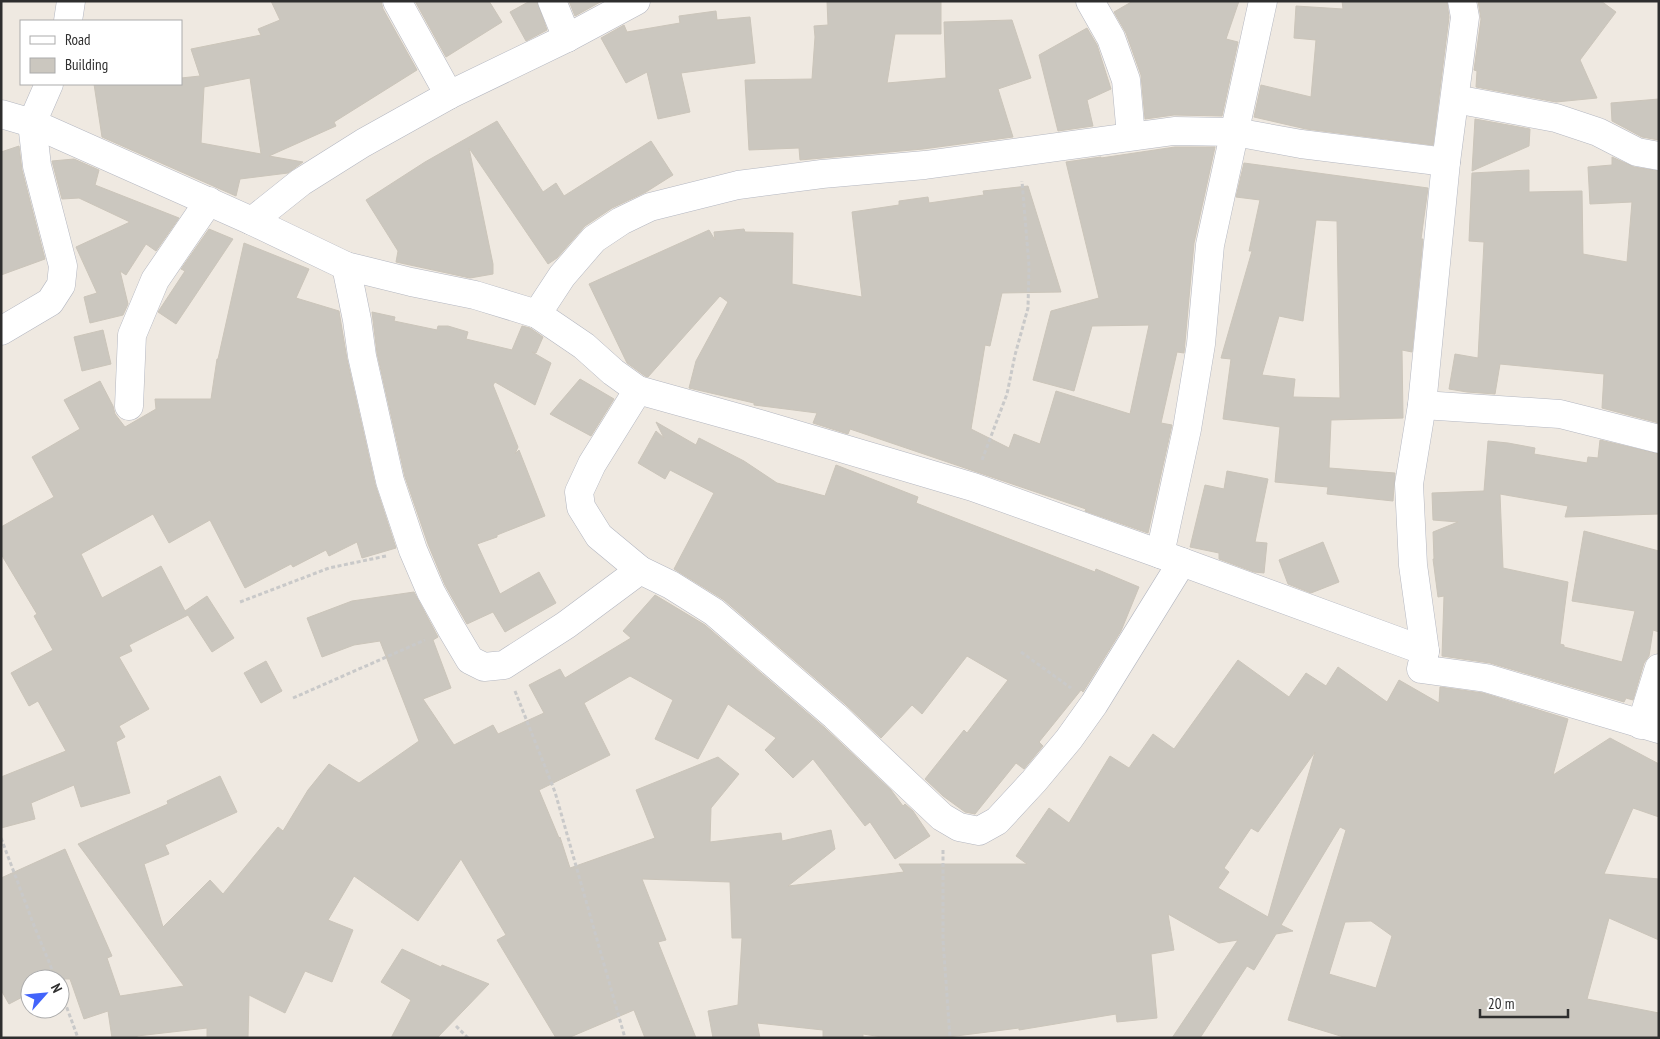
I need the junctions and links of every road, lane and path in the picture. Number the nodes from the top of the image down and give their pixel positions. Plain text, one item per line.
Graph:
1 (71, 1) edge
2 (397, 1) edge
3 (552, 1) edge
4 (636, 1) edge
5 (1090, 1) edge
6 (1263, 1) edge
7 (1462, 1) edge
8 (68, 20) edge
9 (566, 38) junction
10 (49, 85) edge
11 (449, 95) junction
12 (1455, 99) junction
13 (1, 114) edge
14 (32, 123) junction
15 (1235, 132) junction
16 (1131, 136) junction
17 (1020, 151) junction
18 (1659, 156) edge
19 (1446, 162) junction
20 (209, 201) junction
21 (252, 221) junction
22 (346, 266) junction
23 (537, 314) junction
24 (1, 331) edge
25 (638, 390) junction
26 (129, 406) dead end
27 (1422, 406) junction
28 (1659, 439) edge
29 (973, 488) junction
30 (413, 550) junction
31 (1171, 558) junction
32 (640, 570) junction
33 (240, 602) dead end
34 (451, 628) junction
35 (1021, 652) dead end
36 (1425, 652) junction
37 (504, 665) junction
38 (1659, 668) edge
39 (293, 698) dead end
40 (1094, 704) junction
41 (1650, 727) edge
42 (942, 817) junction
43 (2, 838) edge
44 (52, 969) edge
45 (70, 1016) edge
46 (456, 1026) dead end
47 (78, 1038) edge
48 (468, 1038) edge
49 (625, 1038) edge
50 (950, 1038) edge

1 - 8 street
2 - 11 street
3 - 9 street
4 - 9 street
5 - 16 street
6 - 15 street
7 - 12 street
9 - 11 street
10 - 14 street
11 - 21 street
12 - 18 street
12 - 19 street
13 - 14 street
14 - 20 street
14 - 24 street
15 - 16 street
15 - 19 street
15 - 31 street
16 - 17 street
17 - 23 street
17 - 29 path
19 - 27 street
20 - 21 street
20 - 26 street
21 - 22 street
22 - 23 street
22 - 30 street
23 - 25 street
25 - 29 street
25 - 32 street
27 - 28 street
27 - 36 street
29 - 31 street
30 - 33 path
30 - 34 street
31 - 36 street
31 - 40 street
32 - 37 street
32 - 42 street
34 - 37 street
34 - 39 path
35 - 40 path
36 - 41 street
37 - 49 path
38 - 41 street
40 - 42 street
42 - 50 path
43 - 44 path
45 - 47 path
46 - 48 path

